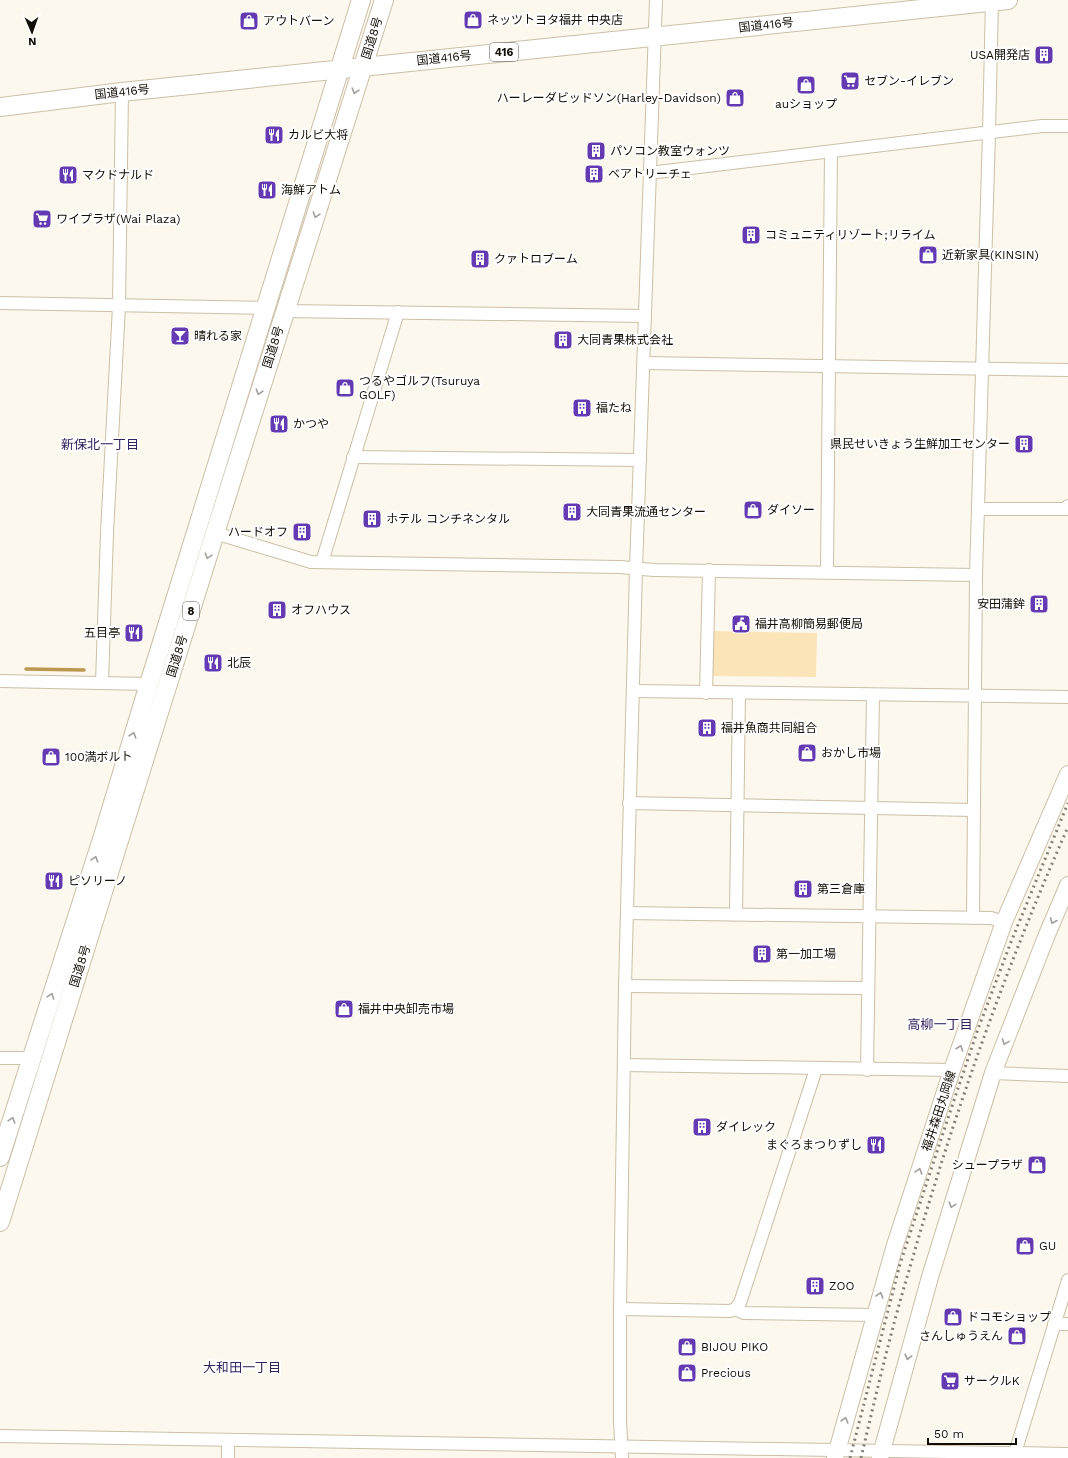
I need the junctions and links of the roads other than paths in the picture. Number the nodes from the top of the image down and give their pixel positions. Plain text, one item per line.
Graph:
1 (361, 0) edge
2 (384, 0) edge
3 (656, 0) edge
4 (997, 1) edge
5 (654, 37) junction
6 (363, 67) junction
7 (340, 69) junction
8 (122, 92) junction
9 (0, 107) edge
10 (1068, 126) edge
11 (989, 133) junction
12 (831, 152) junction
13 (649, 173) junction
14 (0, 303) edge
15 (119, 306) junction
16 (266, 308) junction
17 (285, 311) junction
18 (398, 312) junction
19 (645, 316) junction
20 (644, 363) junction
21 (829, 366) junction
22 (983, 369) junction
23 (1068, 370) edge
24 (353, 457) junction
25 (640, 460) junction
26 (1068, 506) edge
27 (979, 509) junction
28 (215, 533) junction
29 (322, 562) junction
30 (636, 568) junction
31 (709, 570) junction
32 (827, 572) junction
33 (976, 575) junction
34 (0, 681) edge
35 (102, 683) junction
36 (149, 684) junction
37 (634, 691) junction
38 (706, 693) junction
39 (739, 693) junction
40 (873, 695) junction
41 (975, 697) junction
42 (1068, 697) edge
43 (1068, 774) edge
44 (629, 803) junction
45 (738, 805) junction
46 (871, 808) junction
47 (973, 810) junction
48 (1068, 885) edge
49 (627, 913) junction
50 (736, 914) junction
51 (869, 916) junction
52 (973, 918) junction
53 (1004, 922) junction
54 (625, 986) junction
55 (868, 988) junction
56 (0, 1058) edge
57 (31, 1058) junction
58 (624, 1065) junction
59 (816, 1069) junction
60 (867, 1070) junction
61 (952, 1070) junction
62 (993, 1073) junction
63 (1068, 1076) edge
64 (0, 1157) edge
65 (0, 1222) edge
66 (1068, 1280) edge
67 (620, 1309) junction
68 (734, 1309) junction
69 (875, 1315) junction
70 (1054, 1324) junction
71 (1068, 1324) edge
72 (0, 1436) edge
73 (228, 1440) junction
74 (622, 1452) edge
75 (1015, 1453) junction
76 (836, 1454) edge
77 (881, 1454) edge
78 (1068, 1454) edge
79 (228, 1458) edge

1 - 7 highway, 国道8号 / 8
2 - 6 highway, 国道8号 / 8
3 - 5 street
4 - 5 highway, 国道416号 / 416
4 - 11 street
5 - 6 highway, 国道416号 / 416
5 - 13 street
6 - 7 highway, 国道416号 / 416
6 -> 17 highway, 国道8号 / 8
7 - 8 highway, 国道416号 / 416
7 - 16 highway, 国道8号 / 8
8 - 9 highway, 国道416号 / 416
8 - 15 street
10 - 11 street
11 - 12 street
11 - 22 street
12 - 13 street
12 - 21 street
13 - 19 street
14 - 15 street
15 - 16 street
15 - 35 street
16 - 36 highway, 国道8号 / 8
17 - 18 street
17 -> 28 highway, 国道8号 / 8
18 - 19 street
18 - 24 street
19 - 20 street
20 - 21 street
20 - 25 street
21 - 22 street
21 - 32 street
22 - 23 street
22 - 27 street
24 - 25 street
24 - 29 street
25 - 30 street
26 - 27 street
27 - 33 street
28 - 29 street
28 -> 65 highway, 国道8号 / 8
29 - 30 street
30 - 31 street
30 - 37 street
31 - 32 street
31 - 38 street
32 - 33 street
33 - 41 street
34 - 35 street
35 - 36 street
57 -> 36 highway, 国道8号 / 8
37 - 38 street
37 - 44 street
38 - 39 street
39 - 40 street
39 - 45 street
40 - 41 street
40 - 46 street
41 - 42 street
41 - 47 street
43 - 53 main road, 福井森田丸岡線
44 - 45 street
44 - 49 street
45 - 46 street
45 - 50 street
46 - 47 street
46 - 51 street
47 - 52 street
48 -> 62 main road
49 - 50 street
49 - 54 street
50 - 51 street
51 - 52 street
51 - 55 street
52 - 53 street
61 -> 53 main road, 福井森田丸岡線
54 - 55 street
54 - 58 street
55 - 60 street
56 - 57 street
64 -> 57 highway, 国道8号 / 8
58 - 59 street
58 - 67 street
59 - 60 street
59 - 68 street
60 - 61 street
69 -> 61 main road, 福井森田丸岡線
62 - 63 street
62 -> 77 main road
66 - 70 street
67 - 68 street
67 - 74 street
68 - 69 street
76 -> 69 main road, 福井森田丸岡線
70 - 71 street
70 - 75 street
72 - 73 street
73 - 74 street
73 - 79 street
74 - 76 street
75 - 77 street
75 - 78 street
76 - 77 street

